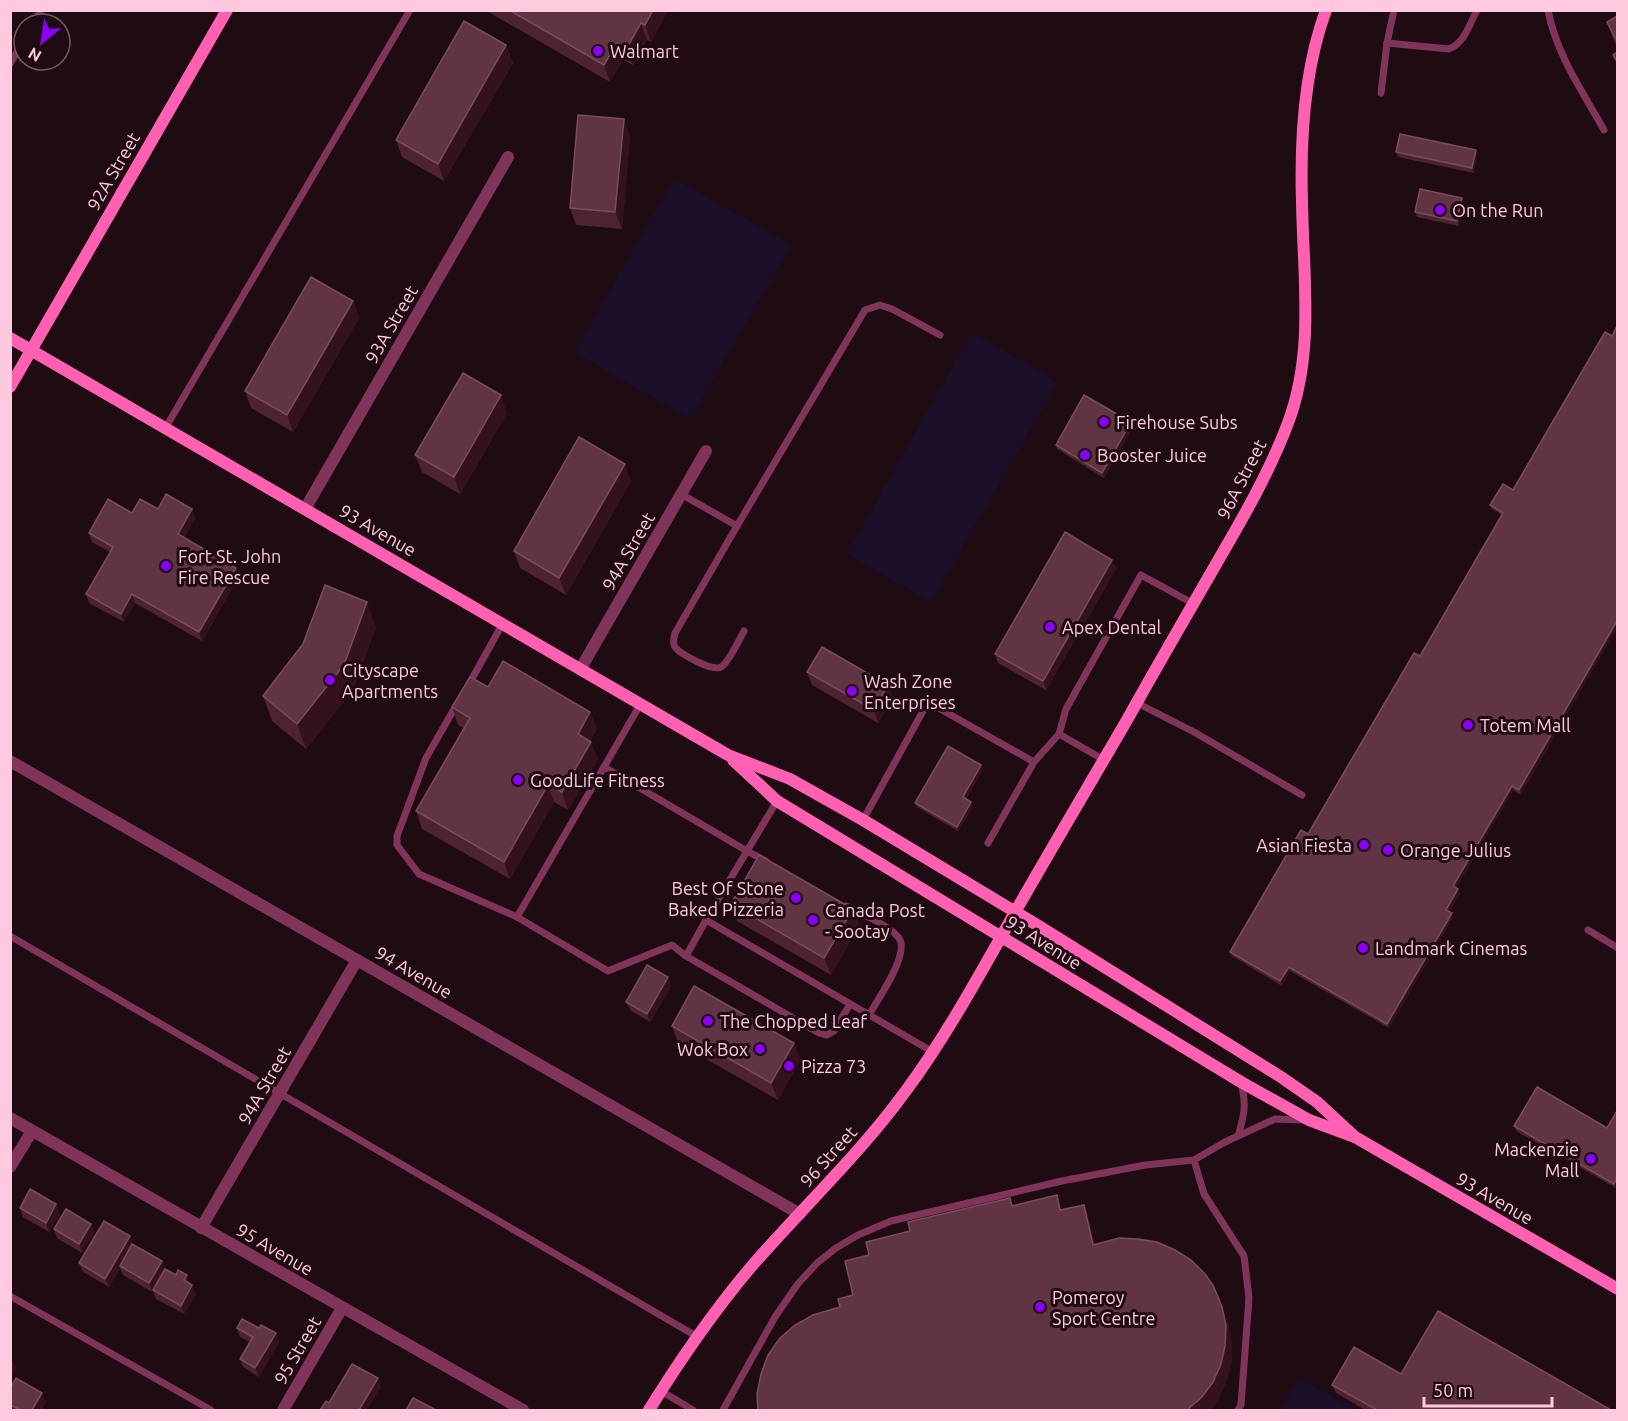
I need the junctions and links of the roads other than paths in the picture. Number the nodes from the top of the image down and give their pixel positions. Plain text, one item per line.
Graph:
1 (227, 10) edge
2 (410, 10) edge
3 (1326, 10) edge
4 (1394, 10) edge
5 (1477, 10) edge
6 (1548, 10) edge
7 (1387, 43) junction
8 (1381, 93) dead end
9 (1604, 130) dead end
10 (508, 158) dead end
11 (940, 335) dead end
12 (10, 338) edge
13 (31, 350) junction
14 (10, 387) edge
15 (166, 428) junction
16 (706, 451) dead end
17 (681, 494) junction
18 (305, 508) junction
19 (737, 526) junction
20 (1194, 604) junction
21 (503, 623) junction
22 (744, 631) dead end
23 (581, 668) junction
24 (641, 703) junction
25 (1137, 703) junction
26 (1059, 734) junction
27 (728, 755) junction
28 (1104, 760) junction
29 (10, 761) edge
30 (1034, 762) junction
31 (604, 767) junction
32 (1302, 795) dead end
33 (777, 801) junction
34 (863, 820) junction
35 (988, 843) dead end
36 (747, 851) junction
37 (778, 868) edge
38 (841, 903) edge
39 (1015, 912) junction
40 (517, 918) junction
41 (706, 920) junction
42 (1587, 930) dead end
43 (10, 936) edge
44 (1002, 937) junction
45 (1617, 948) edge
46 (686, 956) junction
47 (357, 960) junction
48 (850, 1004) junction
49 (869, 1015) junction
50 (933, 1052) junction
51 (1241, 1082) junction
52 (281, 1093) junction
53 (10, 1118) edge
54 (1309, 1120) junction
55 (32, 1131) junction
56 (1238, 1136) junction
57 (1355, 1137) junction
58 (1194, 1160) junction
59 (10, 1167) edge
60 (800, 1214) junction
61 (201, 1228) junction
62 (1617, 1289) edge
63 (10, 1296) edge
64 (342, 1308) junction
65 (696, 1336) junction
66 (661, 1391) junction
67 (211, 1410) edge
68 (283, 1410) edge
69 (523, 1410) edge
70 (649, 1410) edge
71 (693, 1410) edge
72 (723, 1410) edge
73 (1238, 1410) edge

1 - 13 main road, 92A Street
2 - 15 lane
3 - 20 main road, 96A Street
4 - 7 lane
5 - 7 lane
6 - 9 lane
7 - 8 lane
10 - 18 street, 93A Street
11 - 19 lane
12 - 13 main road, 93 Avenue
13 - 14 main road, 92A Street
13 - 15 main road, 93 Avenue
15 - 18 main road, 93 Avenue
16 - 17 street, 94A Street
17 - 19 lane
17 - 23 street, 94A Street
18 - 21 main road, 93 Avenue
19 - 22 lane
20 - 25 main road, 96A Street
20 - 26 lane
21 - 23 main road, 93 Avenue
21 - 40 lane
23 - 24 main road, 93 Avenue
24 - 27 main road, 93 Avenue
24 - 31 lane
25 - 28 main road, 96A Street
25 - 32 lane
26 - 28 lane
26 - 30 lane
27 - 33 main road, 93 Avenue
27 - 34 main road, 93 Avenue
28 - 39 main road, 96A Street
29 - 47 street, 94 Avenue
30 - 34 lane
30 - 35 lane
31 - 36 lane
31 - 40 lane
33 - 36 lane
33 - 44 main road, 93 Avenue
34 - 39 main road, 93 Avenue
36 - 37 lane
36 - 41 lane
38 - 49 lane
39 - 44 main road, 96 Street
39 - 57 main road, 93 Avenue
40 - 46 lane
41 - 46 lane
41 - 48 lane
42 - 45 lane
43 - 52 lane
44 - 50 main road, 96 Street
44 - 51 main road, 93 Avenue
46 - 48 lane
47 - 52 street, 94A Street
47 - 60 street, 94 Avenue
48 - 49 lane
49 - 50 lane
50 - 60 main road, 96 Street
51 - 54 main road, 93 Avenue
51 - 56 lane
52 - 61 street, 94A Street
52 - 65 lane
53 - 55 street, 95 Avenue
54 - 56 lane
54 - 57 main road, 93 Avenue
55 - 59 street
55 - 61 street, 95 Avenue
56 - 58 lane
57 - 62 main road, 93 Avenue
58 - 72 lane
58 - 73 lane
60 - 65 main road, 96 Street
61 - 64 street, 95 Avenue
63 - 67 lane
64 - 68 street, 95 Street
64 - 69 street, 95 Avenue
65 - 66 main road, 96 Street
66 - 70 main road, 96 Street
66 - 71 lane

